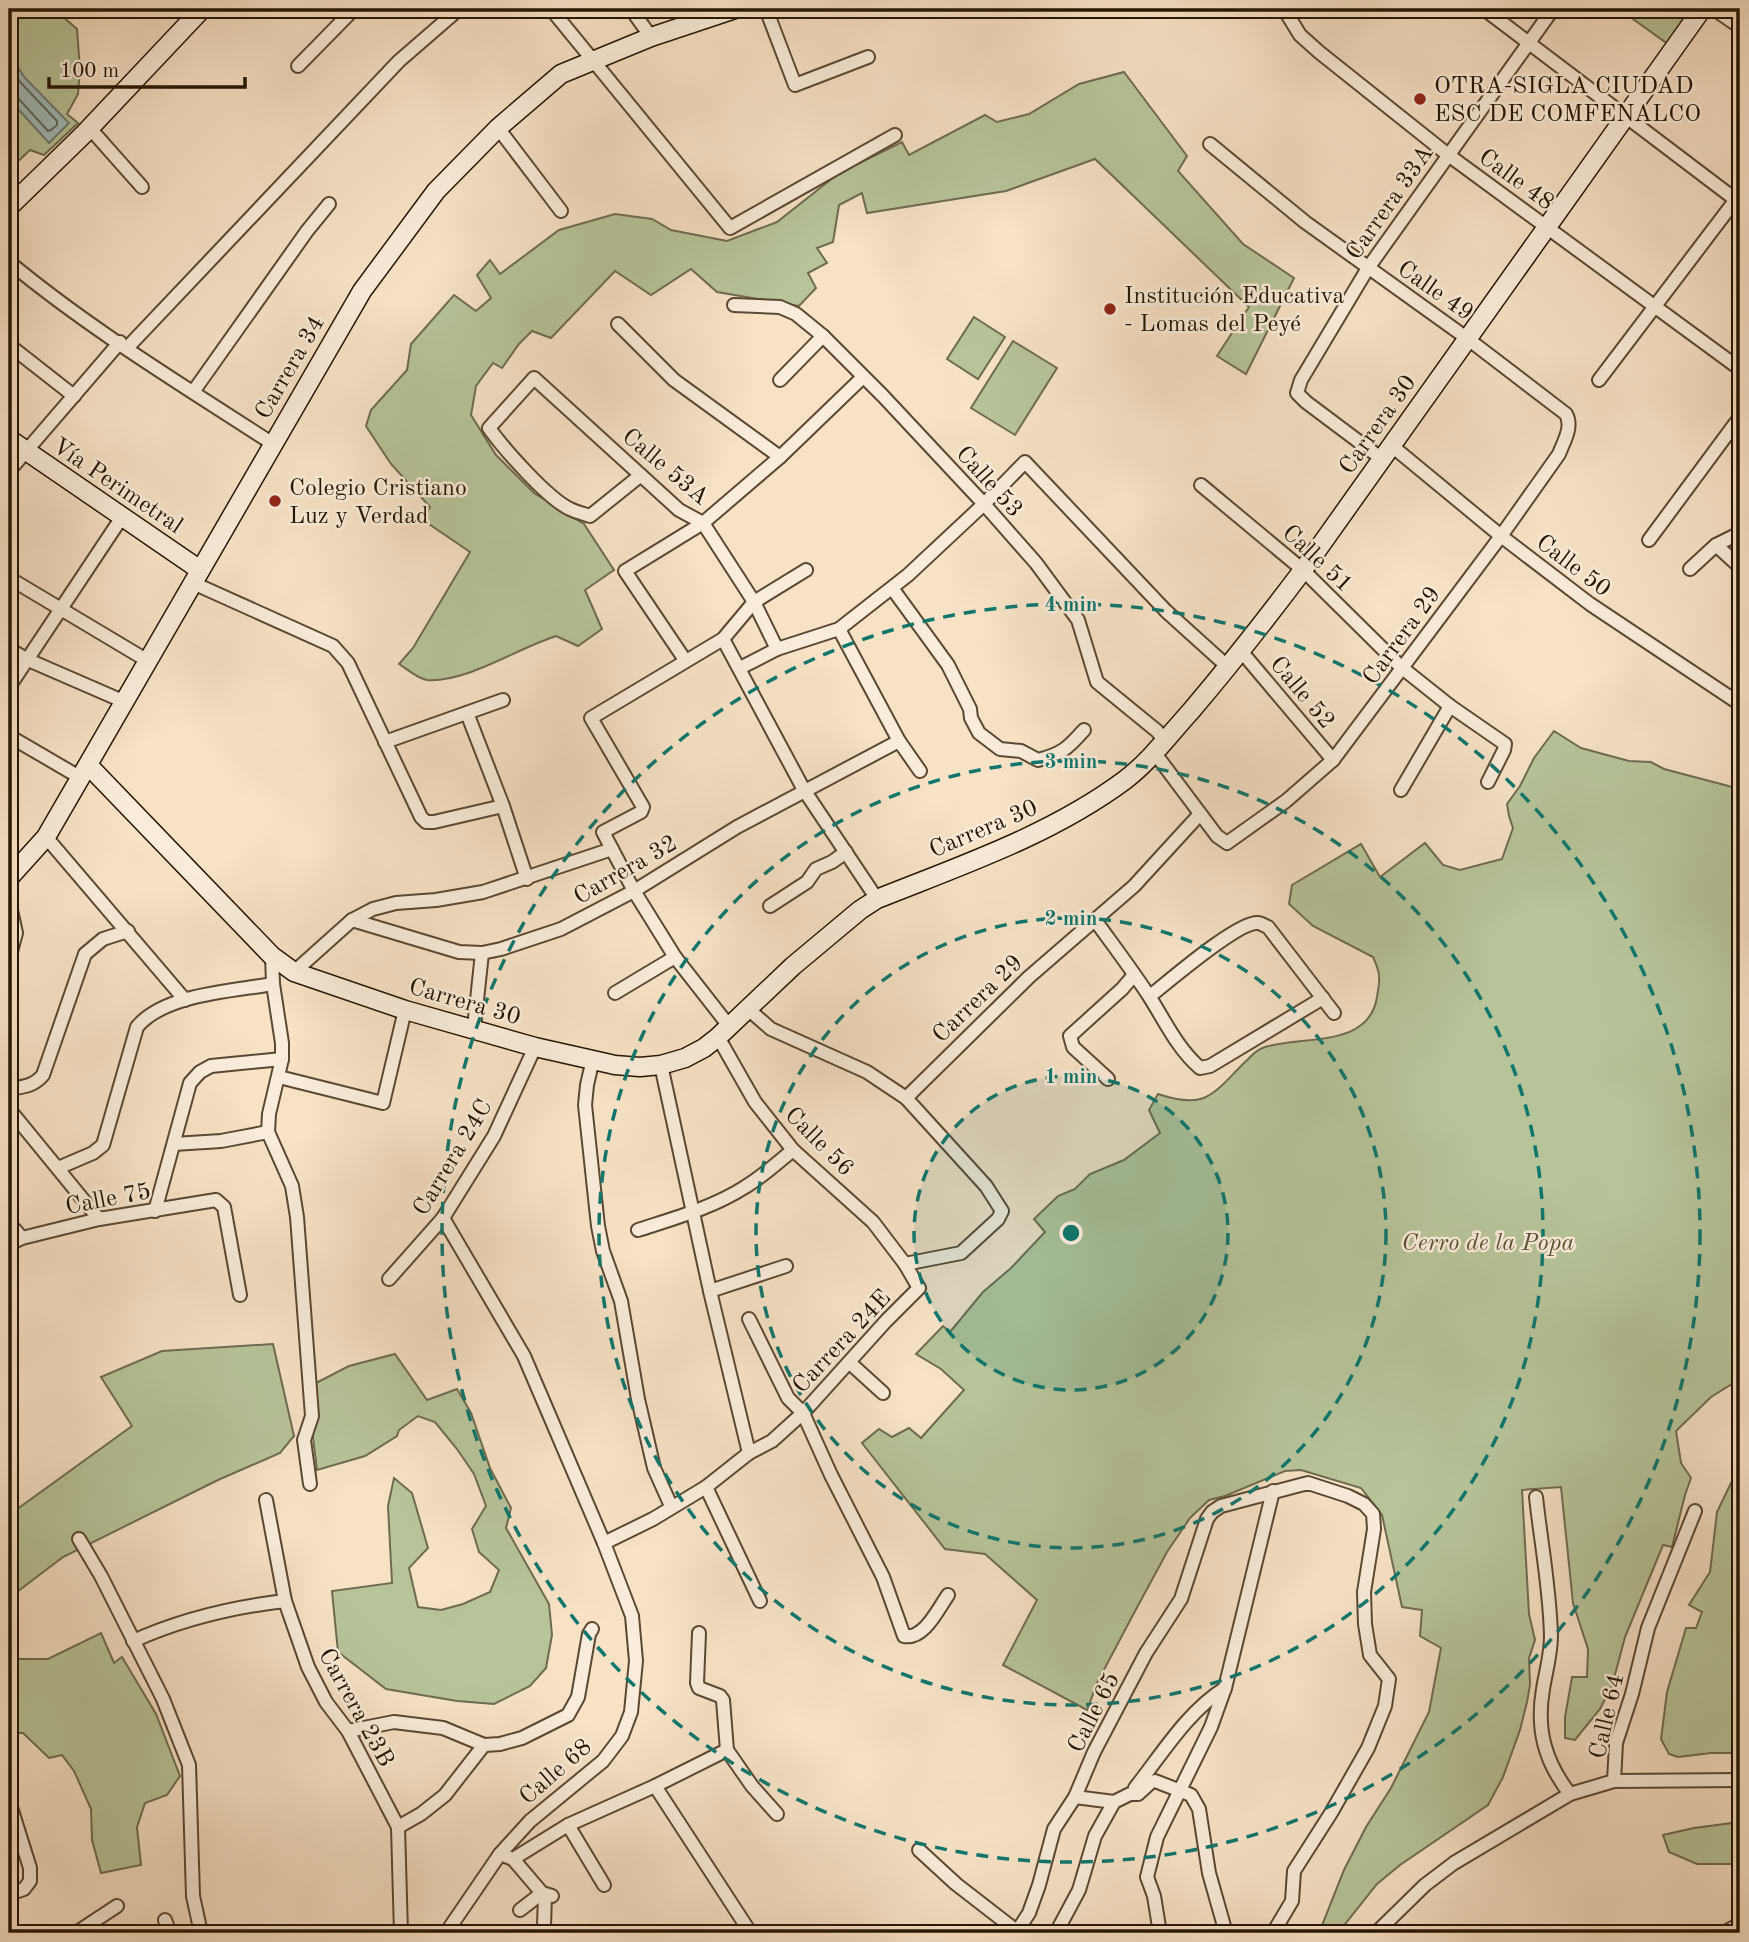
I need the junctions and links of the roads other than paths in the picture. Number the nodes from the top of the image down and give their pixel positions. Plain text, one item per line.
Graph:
1 (202, 9) edge
2 (354, 9) edge
3 (458, 9) edge
4 (551, 9) edge
5 (631, 9) edge
6 (735, 9) edge
7 (766, 9) edge
8 (1283, 9) edge
9 (1484, 9) edge
10 (1553, 9) edge
11 (1702, 9) edge
12 (1714, 9) edge
13 (1740, 27) edge
14 (651, 37) junction
15 (1528, 43) junction
16 (868, 57) dead end
17 (593, 60) junction
18 (298, 66) dead end
19 (1625, 117) junction
20 (498, 128) junction
21 (90, 134) junction
22 (895, 135) dead end
23 (1210, 144) dead end
24 (1447, 154) junction
25 (142, 187) dead end
26 (1739, 199) edge
27 (329, 204) dead end
28 (9, 207) edge
29 (561, 211) dead end
30 (1547, 227) junction
31 (9, 262) edge
32 (1368, 268) junction
33 (734, 305) dead end
34 (1656, 307) junction
35 (618, 324) dead end
36 (822, 336) junction
37 (1468, 339) junction
38 (9, 345) edge
39 (123, 345) junction
40 (1740, 369) edge
41 (863, 377) junction
42 (780, 380) dead end
43 (1599, 380) dead end
44 (193, 392) junction
45 (1297, 393) joint
46 (74, 396) junction
47 (1740, 417) edge
48 (1570, 420) joint
49 (9, 439) edge
50 (273, 444) junction
51 (26, 451) junction
52 (1387, 452) junction
53 (780, 457) junction
54 (9, 471) edge
55 (641, 475) junction
56 (1201, 485) dead end
57 (984, 504) junction
58 (122, 517) junction
59 (703, 523) junction
60 (1740, 533) edge
61 (1500, 536) junction
62 (1649, 540) dead end
63 (1716, 545) junction
64 (1740, 567) edge
65 (1690, 569) dead end
66 (806, 570) dead end
67 (1304, 570) junction
68 (197, 577) junction
69 (9, 578) edge
70 (892, 589) junction
71 (754, 602) junction
72 (60, 608) junction
73 (839, 629) junction
74 (723, 639) junction
75 (9, 649) edge
76 (777, 649) junction
77 (1241, 651) junction
78 (26, 659) junction
79 (685, 660) junction
80 (148, 661) junction
81 (1228, 667) junction
82 (1402, 667) junction
83 (740, 668) junction
84 (9, 687) edge
85 (503, 700) dead end
86 (125, 702) junction
87 (1740, 704) edge
88 (1450, 706) junction
89 (467, 713) junction
90 (1084, 730) dead end
91 (9, 736) edge
92 (899, 741) junction
93 (385, 742) junction
94 (1159, 746) junction
95 (1333, 760) junction
96 (920, 771) dead end
97 (85, 772) junction
98 (1488, 782) dead end
99 (804, 790) junction
100 (1401, 790) dead end
101 (503, 806) junction
102 (1200, 814) junction
103 (46, 836) junction
104 (1227, 843) joint
105 (612, 849) junction
106 (846, 852) junction
107 (11, 869) edge
108 (527, 878) junction
109 (634, 891) junction
110 (877, 899) junction
111 (9, 901) edge
112 (770, 906) dead end
113 (352, 920) junction
114 (1095, 920) junction
115 (128, 932) junction
116 (482, 953) junction
117 (272, 956) junction
118 (675, 957) junction
119 (9, 960) edge
120 (295, 972) junction
121 (1135, 975) junction
122 (273, 984) junction
123 (615, 993) dead end
124 (1150, 996) junction
125 (1323, 998) junction
126 (185, 1000) junction
127 (748, 1009) junction
128 (405, 1010) junction
129 (1334, 1013) dead end
130 (474, 1028) junction
131 (724, 1031) junction
132 (535, 1047) junction
133 (282, 1059) junction
134 (593, 1059) junction
135 (660, 1065) junction
136 (279, 1077) junction
137 (1108, 1079) dead end
138 (9, 1089) edge
139 (906, 1098) junction
140 (9, 1109) edge
141 (268, 1132) junction
142 (174, 1144) junction
143 (793, 1150) junction
144 (58, 1168) junction
145 (155, 1211) junction
146 (693, 1213) junction
147 (443, 1218) junction
148 (99, 1219) junction
149 (9, 1223) edge
150 (638, 1230) dead end
151 (22, 1238) junction
152 (9, 1244) edge
153 (905, 1264) junction
154 (786, 1266) dead end
155 (389, 1279) dead end
156 (710, 1291) junction
157 (240, 1295) dead end
158 (749, 1320) dead end
159 (850, 1363) junction
160 (883, 1393) dead end
161 (803, 1413) junction
162 (749, 1453) junction
163 (310, 1484) dead end
164 (706, 1487) junction
165 (1273, 1491) junction
166 (1536, 1497) dead end
167 (266, 1500) dead end
168 (671, 1506) junction
169 (1695, 1511) dead end
170 (79, 1539) dead end
171 (604, 1543) junction
172 (948, 1595) dead end
173 (285, 1601) junction
174 (760, 1601) dead end
175 (592, 1629) dead end
176 (699, 1633) dead end
177 (133, 1641) junction
178 (1225, 1688) junction
179 (348, 1731) junction
180 (484, 1745) junction
181 (727, 1750) junction
182 (1740, 1780) edge
183 (1614, 1781) junction
184 (655, 1786) junction
185 (1179, 1790) junction
186 (1130, 1794) junction
187 (1570, 1794) junction
188 (1075, 1797) junction
189 (9, 1801) edge
190 (1114, 1802) junction
191 (777, 1814) dead end
192 (568, 1825) junction
193 (398, 1827) junction
194 (13, 1833) edge
195 (919, 1850) dead end
196 (500, 1854) junction
197 (513, 1859) junction
198 (604, 1885) dead end
199 (9, 1894) edge
200 (546, 1894) junction
201 (117, 1906) dead end
202 (520, 1910) dead end
203 (165, 1920) dead end
204 (1740, 1924) edge
205 (544, 1926) dead end
206 (750, 1932) edge
207 (1017, 1932) edge
208 (76, 1933) edge
209 (170, 1933) edge
210 (201, 1933) edge
211 (401, 1933) edge
212 (446, 1933) edge
213 (1056, 1933) edge
214 (1160, 1933) edge
215 (1226, 1933) edge
216 (1273, 1933) edge
217 (1376, 1933) edge
218 (1723, 1933) edge

1 - 21 street
2 - 18 street
3 - 39 street
4 - 17 street
5 - 14 street
6 - 14 street, Carrera 34
7 - 16 street
8 - 24 street, Calle 48
9 - 15 street
10 - 15 street, Carrera 33A
11 - 19 street, Carrera 30
12 - 13 street
14 - 17 street, Carrera 34
15 - 19 street
15 - 24 street, Carrera 33A
17 - 20 street, Carrera 34
17 - 22 street
19 - 26 street
19 - 30 street, Carrera 30
20 - 29 street
20 - 50 street, Carrera 34
21 - 25 street
21 - 28 street
23 - 32 street, Calle 49
24 - 30 street, Calle 48
24 - 32 street, Carrera 33A
26 - 34 street
27 - 44 street
30 - 34 street, Calle 48
30 - 37 street, Carrera 30
31 - 39 street
32 - 37 street, Calle 49
32 - 45 street, Carrera 33A
33 - 36 street, Calle 53
34 - 40 street, Calle 48
34 - 43 street
35 - 53 street
36 - 41 street, Calle 53
36 - 42 street
37 - 48 street, Calle 49
37 - 52 street, Carrera 30
38 - 46 street
39 - 44 street
39 - 46 street
41 - 53 street
41 - 57 street, Calle 53
44 - 50 street
45 - 52 street, Calle 50
46 - 51 street
47 - 62 street
48 - 61 street, Carrera 29
49 - 51 street, Vía Perimetral
50 - 68 street, Carrera 34
51 - 54 street
51 - 58 street, Vía Perimetral
52 - 61 street, Calle 50
52 - 67 street, Carrera 30
53 - 59 street
55 - 55 street, Calle 53A
55 - 59 street, Calle 53A
56 - 67 street, Calle 51
57 - 70 street
57 - 81 street
57 - 94 street, Calle 53
58 - 68 street, Vía Perimetral
58 - 72 street
59 - 71 street, Calle 53A
59 - 79 street
60 - 63 street
61 - 82 street, Carrera 29
61 - 87 street, Calle 50
63 - 64 street
63 - 65 street
66 - 71 street
67 - 77 street, Carrera 30
67 - 82 street, Calle 51
68 - 80 street, Carrera 34
68 - 93 street
69 - 72 street
70 - 73 street
70 - 90 street
71 - 74 street
71 - 76 street, Calle 53A
72 - 78 street
72 - 80 street
73 - 76 street
73 - 92 street
74 - 79 street
74 - 83 street
75 - 78 street
76 - 83 street
77 - 81 street, Carrera 30
77 - 95 street, Calle 52
78 - 84 street
78 - 86 street
79 - 105 street, Calle 56
80 - 86 street, Carrera 34
81 - 94 street, Carrera 30
82 - 88 street, Calle 51
82 - 95 street, Carrera 29
83 - 99 street
85 - 89 street
86 - 97 street, Carrera 34
88 - 98 street, Calle 51
88 - 100 street
89 - 93 street
89 - 101 street
91 - 97 street
92 - 96 street
92 - 99 street, Carrera 32
93 - 101 street
94 - 102 street, Calle 53
94 - 110 street, Carrera 30
95 - 104 street, Carrera 29
97 - 103 street, Carrera 34
97 - 117 street, Carrera 30
99 - 106 street
99 - 109 street, Carrera 32
101 - 108 street
102 - 104 street, Calle 53
102 - 114 street, Carrera 29
103 - 107 street, Carrera 34
103 - 115 street
105 - 108 street
105 - 109 street, Calle 56
106 - 110 street
106 - 112 street
108 - 113 street
109 - 116 street, Carrera 32
109 - 118 street, Calle 56
110 - 127 street, Carrera 30
111 - 119 street
113 - 116 street, Carrera 32
113 - 120 street
114 - 121 street
114 - 139 street, Carrera 29
115 - 126 street
115 - 138 street
116 - 130 street
117 - 120 street, Carrera 30
117 - 122 street
118 - 123 street
118 - 131 street, Calle 56
120 - 128 street, Carrera 30
121 - 124 street
121 - 137 street
122 - 126 street
122 - 133 street
124 - 125 street
124 - 125 street
125 - 129 street
126 - 144 street
127 - 131 street, Carrera 30
127 - 139 street
128 - 130 street, Carrera 30
128 - 136 street
130 - 132 street, Carrera 30
131 - 135 street, Carrera 30
131 - 143 street, Calle 56
132 - 134 street, Carrera 30
132 - 147 street, Carrera 24C
133 - 136 street
133 - 142 street
134 - 135 street, Carrera 30
134 - 168 street
135 - 146 street
136 - 141 street
139 - 153 street, Carrera 24E
140 - 144 street
141 - 142 street
141 - 163 street
142 - 145 street
143 - 146 street
143 - 153 street, Calle 56
144 - 148 street
145 - 148 street, Calle 75
145 - 157 street, Calle 75
146 - 150 street
146 - 156 street
147 - 155 street, Carrera 24C
147 - 171 street, Calle 68
148 - 151 street, Calle 75
149 - 151 street
151 - 152 street, Calle 75
153 - 159 street, Carrera 24E
154 - 156 street
156 - 162 street
158 - 161 street
159 - 160 street
159 - 161 street, Carrera 24E
161 - 162 street, Carrera 24E
161 - 172 street
162 - 164 street, Carrera 24E
164 - 168 street, Carrera 24E
164 - 174 street
165 - 178 street
165 - 188 street, Calle 65
165 - 216 street
166 - 187 street
167 - 173 street, Carrera 23B
168 - 171 street, Carrera 24E
169 - 183 street, Calle 64
170 - 177 street
171 - 196 street, Calle 68
173 - 177 street
173 - 179 street, Carrera 23B
175 - 180 street
176 - 181 street
177 - 210 street
178 - 185 street
178 - 186 street
179 - 180 street
179 - 193 street, Carrera 23B
180 - 193 street
181 - 184 street, Calle 68
181 - 191 street
182 - 183 street
183 - 187 street, Calle 64
184 - 192 street, Calle 68
184 - 206 street
185 - 186 street
185 - 214 street
185 - 215 street
186 - 190 street
187 - 217 street, Calle 64
188 - 190 street
188 - 207 street, Calle 65
189 - 194 street
190 - 213 street
192 - 197 street, Calle 68
192 - 198 street
193 - 211 street, Carrera 23B
194 - 199 street
195 - 207 street
196 - 197 street
196 - 212 street, Calle 68
197 - 200 street
200 - 202 street
200 - 205 street
201 - 208 street
203 - 209 street
204 - 218 street

